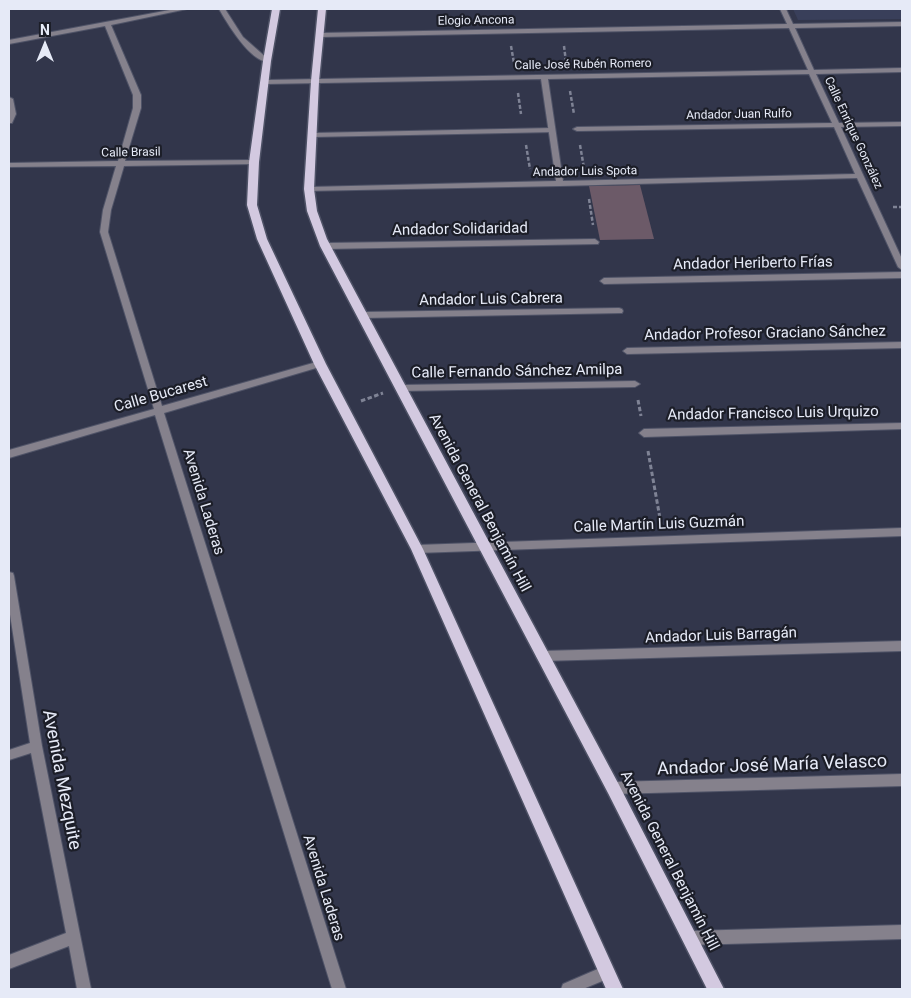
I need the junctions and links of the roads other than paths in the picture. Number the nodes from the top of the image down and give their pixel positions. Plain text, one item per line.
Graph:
1 (184, 9) edge
2 (222, 9) edge
3 (276, 9) edge
4 (322, 9) edge
5 (783, 9) edge
6 (107, 23) junction
7 (902, 24) edge
8 (791, 26) junction
9 (320, 35) junction
10 (9, 42) edge
11 (267, 61) junction
12 (902, 70) edge
13 (812, 72) junction
14 (544, 77) junction
15 (315, 81) junction
16 (265, 82) junction
17 (9, 99) edge
18 (9, 121) edge
19 (902, 124) edge
20 (837, 125) junction
21 (577, 129) road end
22 (552, 130) junction
23 (312, 135) junction
24 (254, 162) junction
25 (120, 165) junction
26 (9, 166) edge
27 (861, 176) junction
28 (560, 184) junction
29 (309, 189) junction
30 (595, 242) dead end
31 (325, 246) junction
32 (902, 267) edge
33 (902, 275) edge
34 (604, 281) dead end
35 (619, 311) dead end
36 (363, 315) junction
37 (902, 345) edge
38 (627, 350) dead end
39 (320, 364) junction
40 (634, 384) dead end
41 (401, 388) junction
42 (159, 412) junction
43 (902, 426) edge
44 (644, 433) dead end
45 (9, 454) edge
46 (902, 532) edge
47 (483, 547) junction
48 (417, 548) junction
49 (9, 581) edge
50 (902, 646) edge
51 (542, 656) junction
52 (36, 746) junction
53 (9, 755) edge
54 (902, 780) edge
55 (613, 788) junction
56 (902, 932) edge
57 (74, 937) junction
58 (690, 938) junction
59 (9, 962) edge
60 (607, 972) junction
61 (84, 989) edge
62 (339, 989) edge
63 (568, 989) edge
64 (615, 989) edge
65 (716, 989) edge

1 - 6 street
2 - 11 street
3 - 11 main road
4 - 9 main road, Avenida General Benjamín Hill
5 - 8 street, Calle Enrique González
6 - 10 street
6 - 25 street, Avenida Laderas
7 - 8 street, Elogio Ancona
8 - 9 street, Elogio Ancona
8 - 13 street, Calle Enrique González
9 - 15 main road, Avenida General Benjamín Hill
11 - 16 main road
12 - 13 street, Calle José Rubén Romero
13 - 14 street, Calle José Rubén Romero
13 - 20 street, Calle Enrique González
14 - 15 street, Calle José Rubén Romero
14 - 22 street
15 - 16 street, Calle José Rubén Romero
15 - 23 main road, Avenida General Benjamín Hill
16 - 24 main road
17 - 18 street
19 - 20 street, Andador Juan Rulfo
20 - 21 street, Andador Juan Rulfo
20 - 27 street, Calle Enrique González
22 - 23 street
22 - 28 street
23 - 29 main road, Avenida General Benjamín Hill
24 - 25 street, Calle Brasil
24 - 39 main road
25 - 26 street, Calle Brasil
25 - 42 street, Avenida Laderas
27 - 28 street, Andador Luis Spota
27 - 32 street, Calle Enrique González
28 - 29 street, Andador Luis Spota
29 - 31 main road, Avenida General Benjamín Hill
30 - 31 street, Andador Solidaridad
31 - 36 main road, Avenida General Benjamín Hill
33 - 34 street, Andador Heriberto Frías
35 - 36 street, Andador Luis Cabrera
36 - 41 main road, Avenida General Benjamín Hill
37 - 38 street, Andador Profesor Graciano Sánchez
39 - 42 street, Calle Bucarest
39 - 48 main road
40 - 41 street, Calle Fernando Sánchez Amilpa
41 - 47 main road, Avenida General Benjamín Hill
42 - 45 street, Calle Bucarest
42 - 62 street, Avenida Laderas
43 - 44 street, Andador Francisco Luis Urquizo
46 - 47 street, Calle Martín Luis Guzmán
47 - 48 street, Calle Martín Luis Guzmán
47 - 51 main road, Avenida General Benjamín Hill
48 - 60 main road
49 - 52 street, Avenida Mezquite
50 - 51 street, Andador Luis Barragán
51 - 55 main road, Avenida General Benjamín Hill
52 - 53 street
52 - 57 street, Avenida Mezquite
54 - 55 street, Andador José María Velasco
55 - 58 main road, Avenida General Benjamín Hill
56 - 58 street
57 - 59 street
57 - 61 street, Avenida Mezquite
58 - 65 main road, Avenida General Benjamín Hill
60 - 63 street
60 - 64 main road

